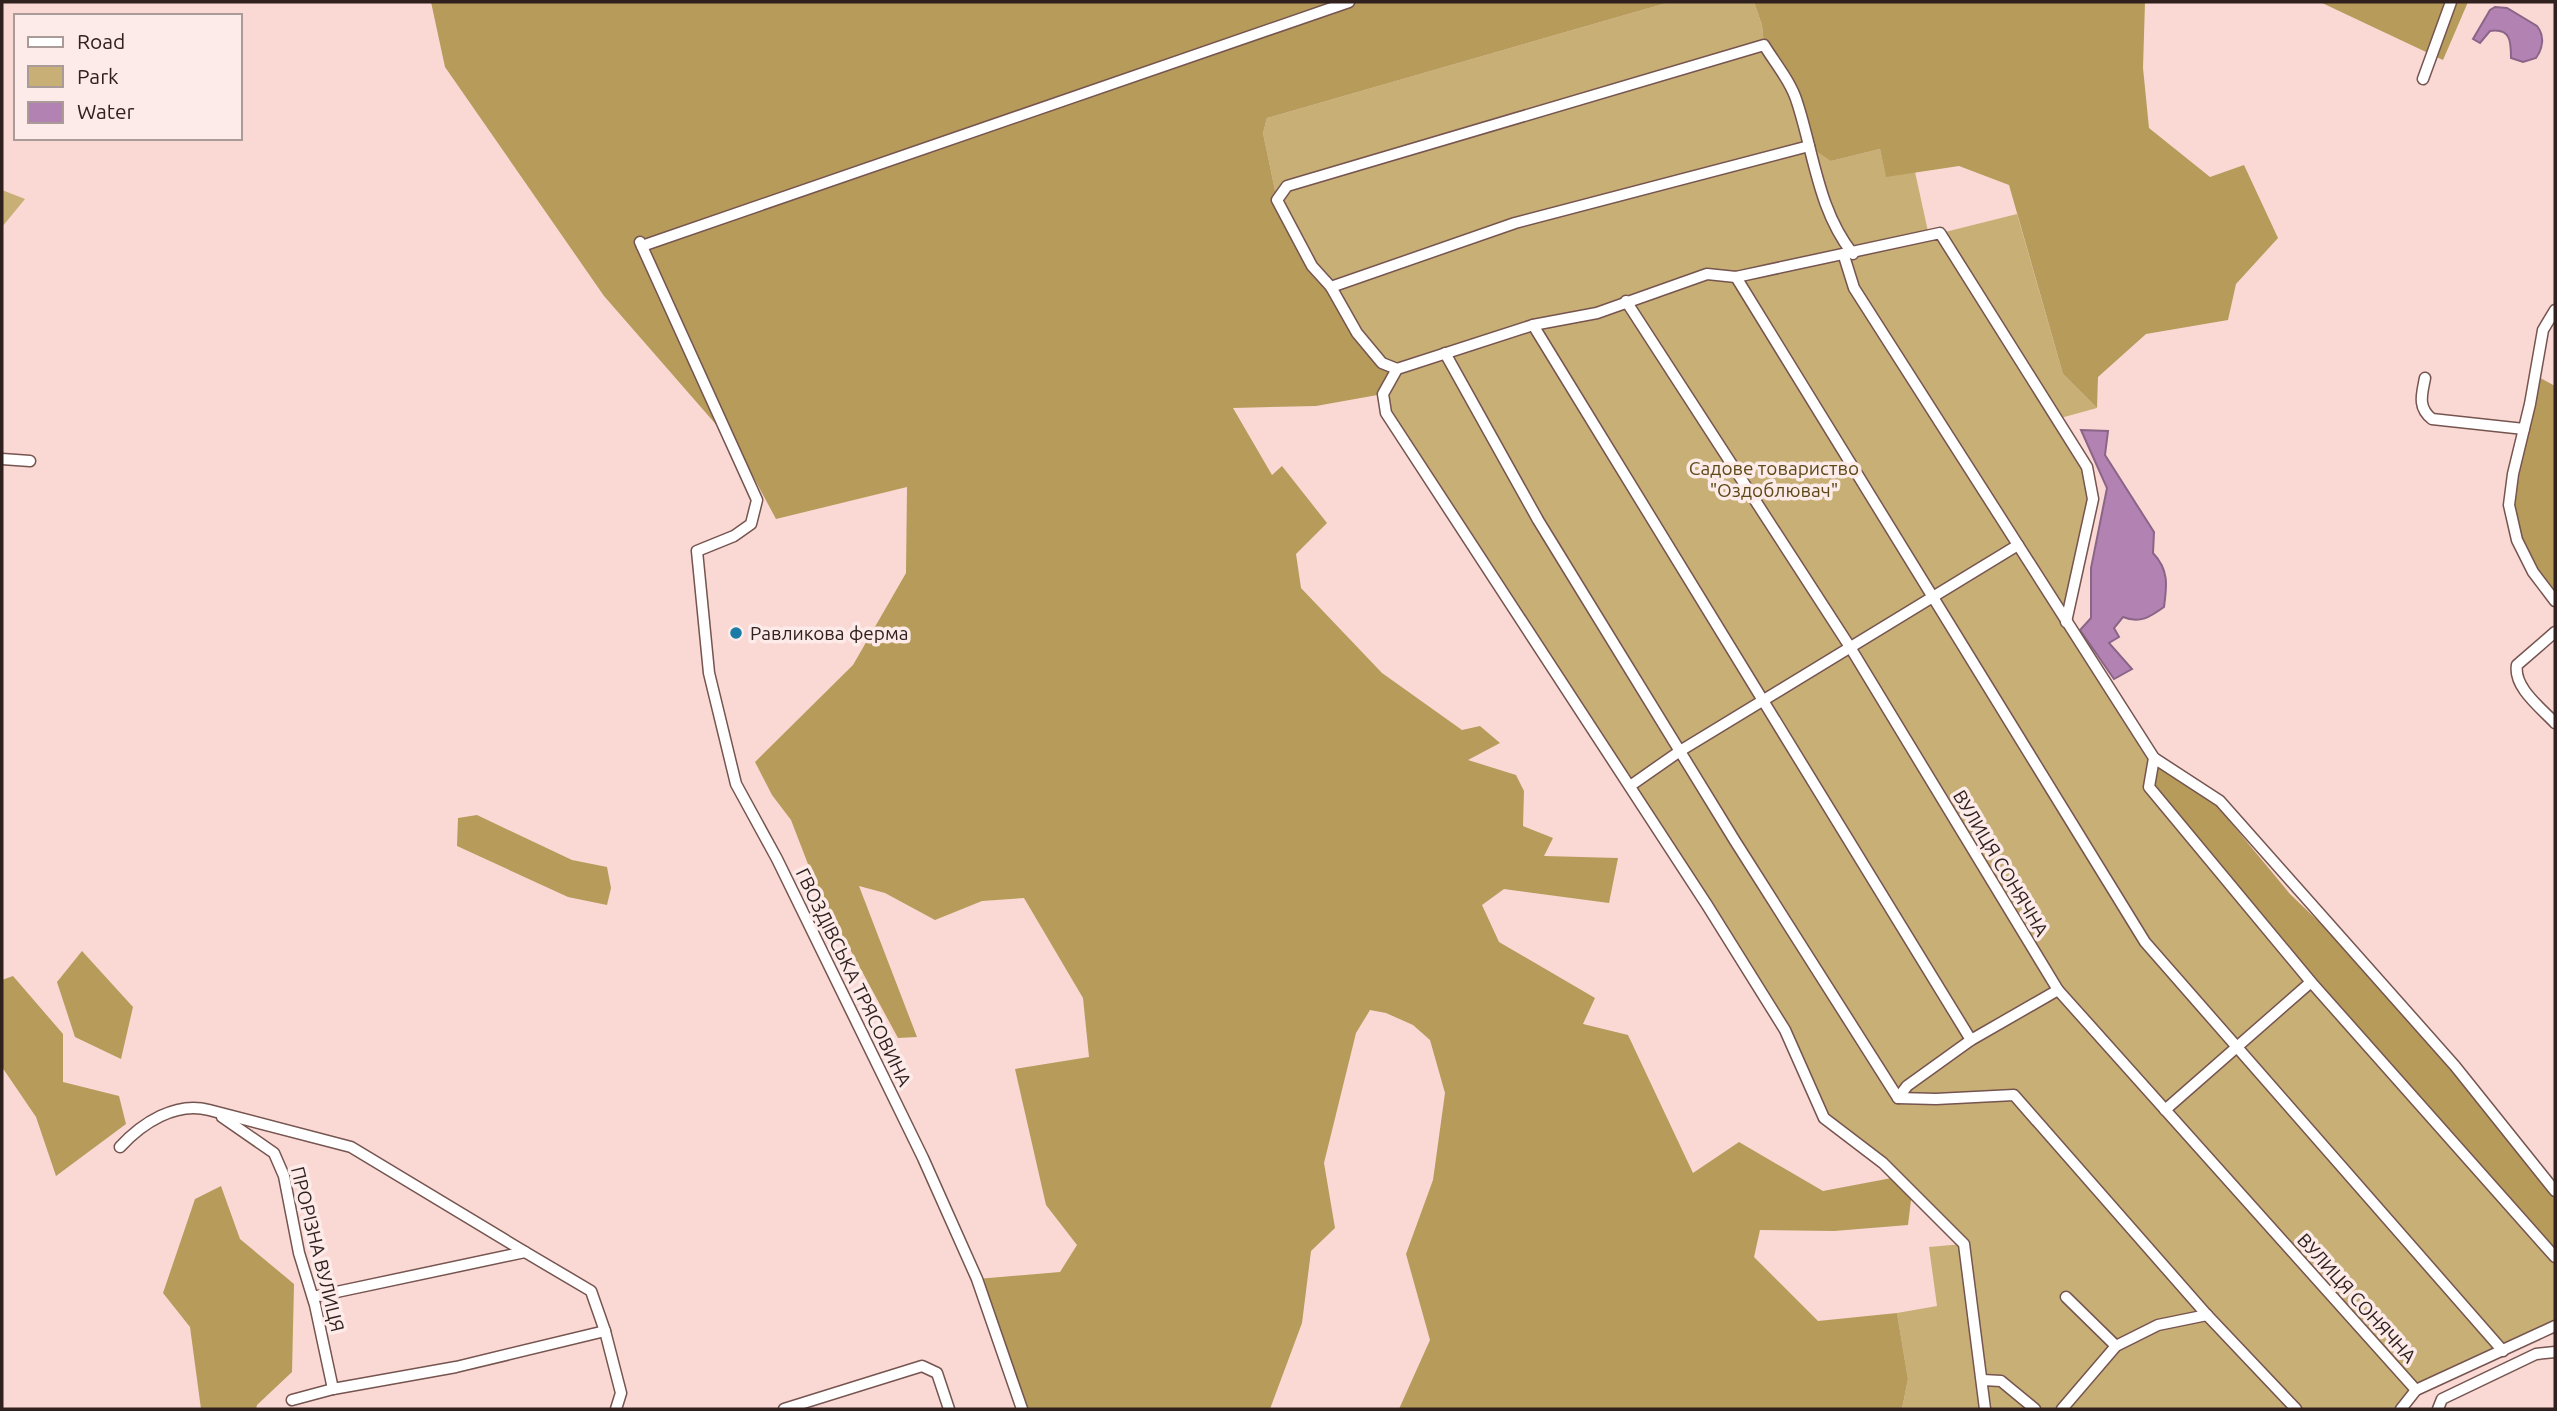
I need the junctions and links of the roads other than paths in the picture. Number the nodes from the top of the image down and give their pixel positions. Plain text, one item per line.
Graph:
1 (1349, 2) edge
2 (2451, 2) edge
3 (2423, 79) dead end
4 (1809, 146) junction
5 (1848, 255) junction
6 (1736, 277) junction
7 (1331, 288) junction
8 (1626, 301) junction
9 (2555, 310) edge
10 (1533, 325) junction
11 (1445, 353) junction
12 (1397, 369) junction
13 (2425, 378) dead end
14 (2524, 429) junction
15 (2, 459) edge
16 (30, 461) dead end
17 (2018, 545) junction
18 (1933, 598) junction
19 (2555, 601) edge
20 (2066, 622) junction
21 (2555, 632) edge
22 (1850, 647) junction
23 (1764, 701) junction
24 (2555, 723) edge
25 (1680, 751) junction
26 (2154, 758) junction
27 (1630, 786) junction
28 (2311, 982) junction
29 (2057, 990) junction
30 (1971, 1040) junction
31 (2238, 1047) junction
32 (1898, 1098) junction
33 (209, 1110) junction
34 (2165, 1110) junction
35 (120, 1147) dead end
36 (2555, 1191) edge
37 (525, 1252) junction
38 (2555, 1256) edge
39 (313, 1297) junction
40 (2066, 1297) dead end
41 (2207, 1315) junction
42 (2555, 1326) edge
43 (605, 1331) junction
44 (2116, 1346) junction
45 (2503, 1351) junction
46 (2555, 1352) edge
47 (1983, 1380) junction
48 (333, 1389) junction
49 (2416, 1390) junction
50 (292, 1399) dead end
51 (616, 1409) edge
52 (784, 1409) edge
53 (948, 1409) edge
54 (1022, 1409) edge
55 (1985, 1409) edge
56 (2035, 1409) edge
57 (2062, 1409) edge
58 (2296, 1409) edge
59 (2401, 1409) edge
60 (2438, 1409) edge

1 - 54 street, ГВОЗДІВСЬКА ТРЯСОВИНА
2 - 3 street
4 - 5 street
4 - 7 street
4 - 7 street
5 - 6 street
5 - 17 street
5 - 20 street
6 - 8 street
6 - 18 street
7 - 12 street
8 - 10 street
8 - 22 street, ВУЛИЦЯ СОНЯЧНА
9 - 14 street
10 - 11 street
10 - 23 street
11 - 12 street
11 - 25 street
12 - 27 street
13 - 14 street
14 - 19 street
15 - 16 street
17 - 18 street
17 - 20 street
18 - 22 street
18 - 31 street
20 - 26 street
21 - 24 street
22 - 23 street
22 - 29 street, ВУЛИЦЯ СОНЯЧНА
23 - 25 street
23 - 30 street
25 - 27 street
25 - 32 street
26 - 28 street
26 - 36 street
27 - 47 street
28 - 31 street
28 - 38 street
29 - 30 street
29 - 34 street, ВУЛИЦЯ СОНЯЧНА
30 - 32 street
31 - 34 street
31 - 45 street
32 - 41 street
33 - 35 street
33 - 37 street
33 - 39 street, ПРОРІЗНА ВУЛИЦЯ
34 - 49 street, ВУЛИЦЯ СОНЯЧНА
37 - 39 street
37 - 43 street
39 - 48 street, ПРОРІЗНА ВУЛИЦЯ
40 - 44 street
41 - 44 street
41 - 58 street
42 - 45 street
43 - 48 street
43 - 51 street
44 - 57 street
45 - 49 street
46 - 60 street
47 - 55 street
47 - 56 street
48 - 50 street
49 - 59 street
52 - 53 street

